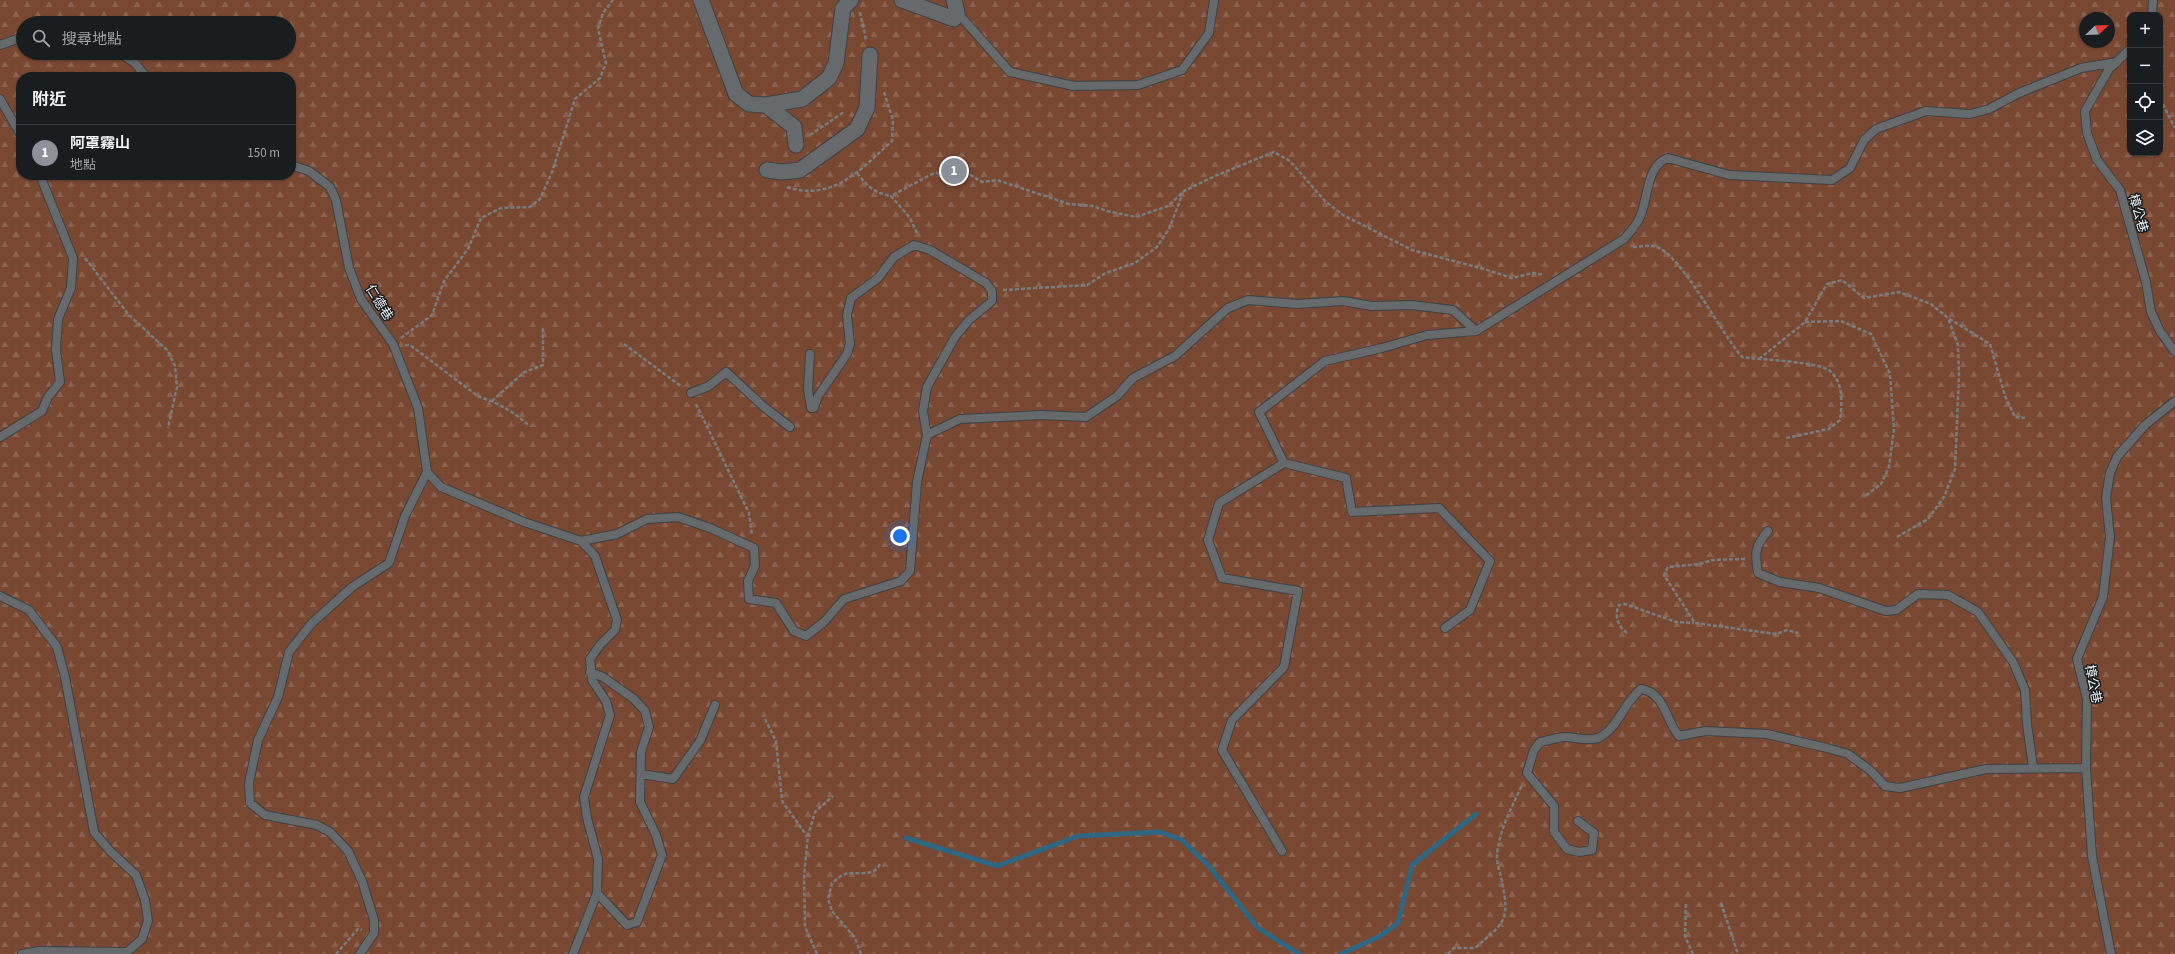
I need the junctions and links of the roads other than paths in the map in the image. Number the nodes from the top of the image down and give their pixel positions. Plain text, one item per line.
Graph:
1 (701, 0) edge
2 (851, 0) edge
3 (902, 0) edge
4 (1214, 0) edge
5 (2153, 0) edge
6 (956, 6) edge
7 (2152, 12) edge
8 (16, 39) edge
9 (0, 45) edge
10 (2127, 52) edge
11 (870, 55) dead end
12 (130, 60) edge
13 (2117, 62) junction
14 (142, 72) edge
15 (0, 99) edge
16 (766, 105) junction
17 (16, 126) edge
18 (796, 145) dead end
19 (296, 167) edge
20 (767, 170) dead end
21 (42, 180) edge
22 (1476, 331) junction
23 (2175, 352) edge
24 (810, 354) dead end
25 (691, 393) road end
26 (2175, 401) edge
27 (790, 427) dead end
28 (927, 435) junction
29 (0, 437) edge
30 (1284, 463) junction
31 (427, 472) junction
32 (1768, 531) dead end
33 (582, 541) junction
34 (0, 596) edge
35 (1445, 628) dead end
36 (590, 672) junction
37 (715, 705) dead end
38 (2033, 767) junction
39 (2086, 768) junction
40 (641, 774) junction
41 (1578, 821) dead end
42 (1282, 851) dead end
43 (597, 894) junction
44 (22, 954) edge
45 (360, 954) edge
46 (573, 954) edge
47 (2111, 954) edge

1 - 16 street
2 - 16 street
3 - 6 street
4 - 6 lane
5 - 7 lane
8 - 9 lane
10 - 13 lane, 樟公巷
11 - 20 street
12 - 14 lane
13 - 22 lane
13 - 23 lane, 樟公巷
15 - 17 lane
16 - 18 street
19 - 31 lane, 仁德巷
21 - 29 lane
22 - 28 lane
22 - 30 lane
24 - 28 lane
25 - 27 lane
26 - 39 lane, 樟公巷
28 - 33 lane
30 - 35 lane
30 - 42 lane
31 - 33 lane
31 - 45 lane
32 - 38 lane
33 - 36 lane
34 - 44 lane
36 - 40 lane
36 - 43 lane
37 - 40 lane
38 - 39 lane
38 - 41 lane
39 - 47 lane, 樟公巷
40 - 43 lane
43 - 46 lane

